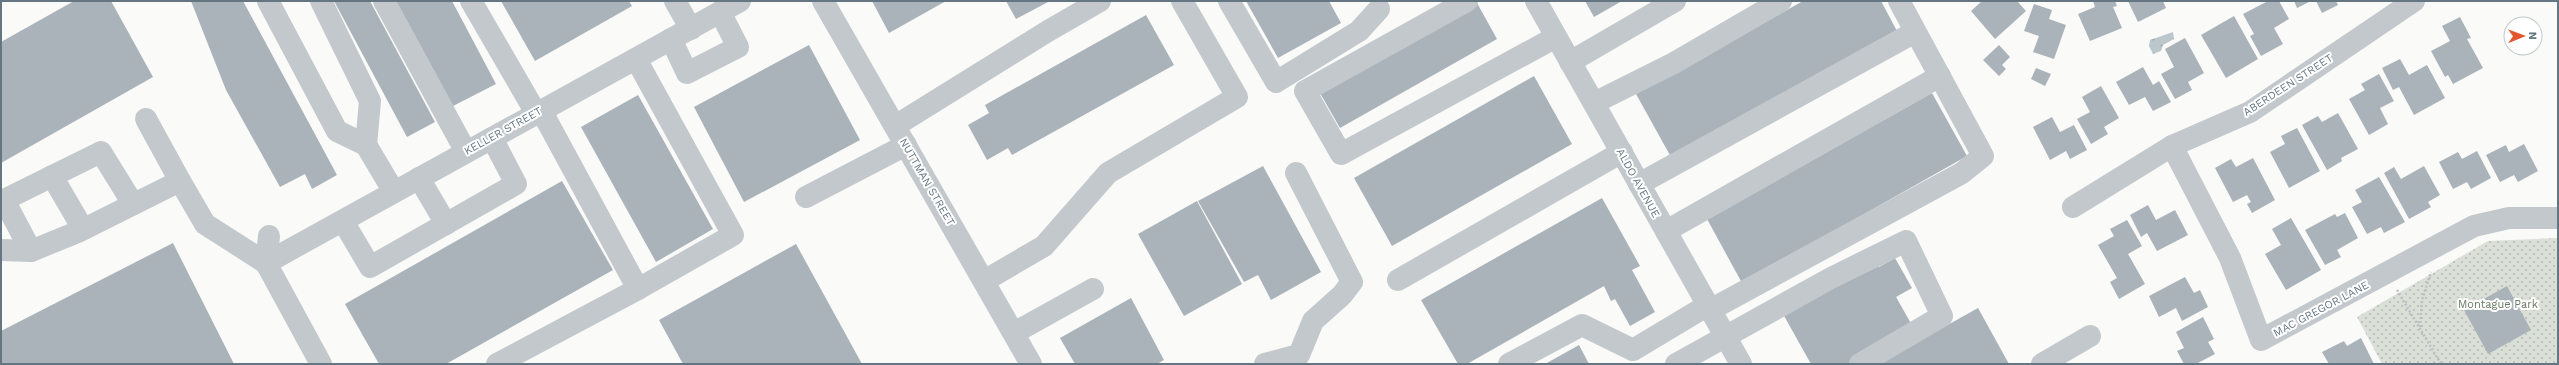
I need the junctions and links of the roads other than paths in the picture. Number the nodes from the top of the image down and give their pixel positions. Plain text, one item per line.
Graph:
1 (268, 1) edge
2 (321, 1) edge
3 (384, 1) edge
4 (471, 1) edge
5 (675, 1) edge
6 (740, 1) edge
7 (824, 1) edge
8 (1100, 1) edge
9 (1182, 1) edge
10 (1229, 1) edge
11 (1467, 1) edge
12 (1536, 1) edge
13 (1675, 1) edge
14 (1781, 1) edge
15 (1899, 1) edge
16 (2414, 1) edge
17 (1382, 4) edge
18 (720, 12) junction
19 (691, 28) junction
20 (1916, 32) junction
21 (1556, 37) junction
22 (671, 40) junction
23 (636, 59) junction
24 (1570, 62) junction
25 (1940, 76) junction
26 (1594, 103) junction
27 (539, 112) junction
28 (146, 119) dead end
29 (895, 126) junction
30 (492, 138) junction
31 (366, 145) junction
32 (906, 145) junction
33 (2172, 146) junction
34 (466, 152) junction
35 (1622, 152) junction
36 (1296, 173) dead end
37 (52, 176) junction
38 (419, 178) junction
39 (180, 181) junction
40 (1639, 184) junction
41 (394, 192) junction
42 (806, 197) dead end
43 (133, 204) junction
44 (2074, 207) dead end
45 (2558, 218) edge
46 (343, 220) junction
47 (446, 224) junction
48 (83, 229) junction
49 (1666, 231) junction
50 (269, 236) dead end
51 (1, 250) edge
52 (31, 251) junction
53 (266, 263) junction
54 (1398, 280) dead end
55 (984, 281) junction
56 (638, 289) junction
57 (1093, 289) dead end
58 (1709, 308) junction
59 (1014, 333) junction
60 (1725, 336) junction
61 (2090, 336) dead end
62 (321, 364) edge
63 (497, 364) edge
64 (1031, 364) edge
65 (1265, 364) edge
66 (1509, 364) edge
67 (1676, 364) edge
68 (1741, 364) edge
69 (1860, 364) edge
70 (2042, 364) edge

1 - 31 street
2 - 31 street
3 - 34 street
4 - 27 street
5 - 19 street
6 - 18 street, KELLER STREET
7 - 29 street, NUTTMAN STREET
8 - 29 street
9 - 55 street
10 - 17 street
11 - 21 street
12 - 21 street, ALDO AVENUE
13 - 24 street
14 - 26 street
15 - 20 street
16 - 33 street, ABERDEEN STREET
18 - 19 street, KELLER STREET
18 - 22 street
19 - 22 street, KELLER STREET
20 - 25 street
20 - 40 street
21 - 24 street, ALDO AVENUE
22 - 23 street, KELLER STREET
23 - 27 street, KELLER STREET
23 - 56 street
24 - 26 street, ALDO AVENUE
25 - 49 street
25 - 58 street
26 - 35 street, ALDO AVENUE
27 - 30 street, KELLER STREET
27 - 56 street
28 - 39 street
29 - 32 street, NUTTMAN STREET
30 - 34 street, KELLER STREET
30 - 47 street
31 - 41 street
32 - 42 street
32 - 55 street, NUTTMAN STREET
33 - 44 street, ABERDEEN STREET
33 - 45 street, MAC GREGOR LANE
34 - 38 street, KELLER STREET
35 - 40 street, ALDO AVENUE
35 - 54 street
36 - 65 street
37 - 43 street
37 - 48 street
37 - 52 street
38 - 41 street, KELLER STREET
38 - 47 street
39 - 43 street
39 - 53 street
40 - 49 street, ALDO AVENUE
41 - 46 street, KELLER STREET
43 - 48 street
46 - 47 street
46 - 53 street, KELLER STREET
48 - 52 street
49 - 58 street, ALDO AVENUE
50 - 53 street
51 - 52 street
53 - 62 street
55 - 59 street, NUTTMAN STREET
56 - 63 street
57 - 59 street
58 - 60 street, ALDO AVENUE
58 - 66 street
59 - 64 street, NUTTMAN STREET
60 - 67 street
60 - 68 street, ALDO AVENUE
60 - 69 street
61 - 70 street

